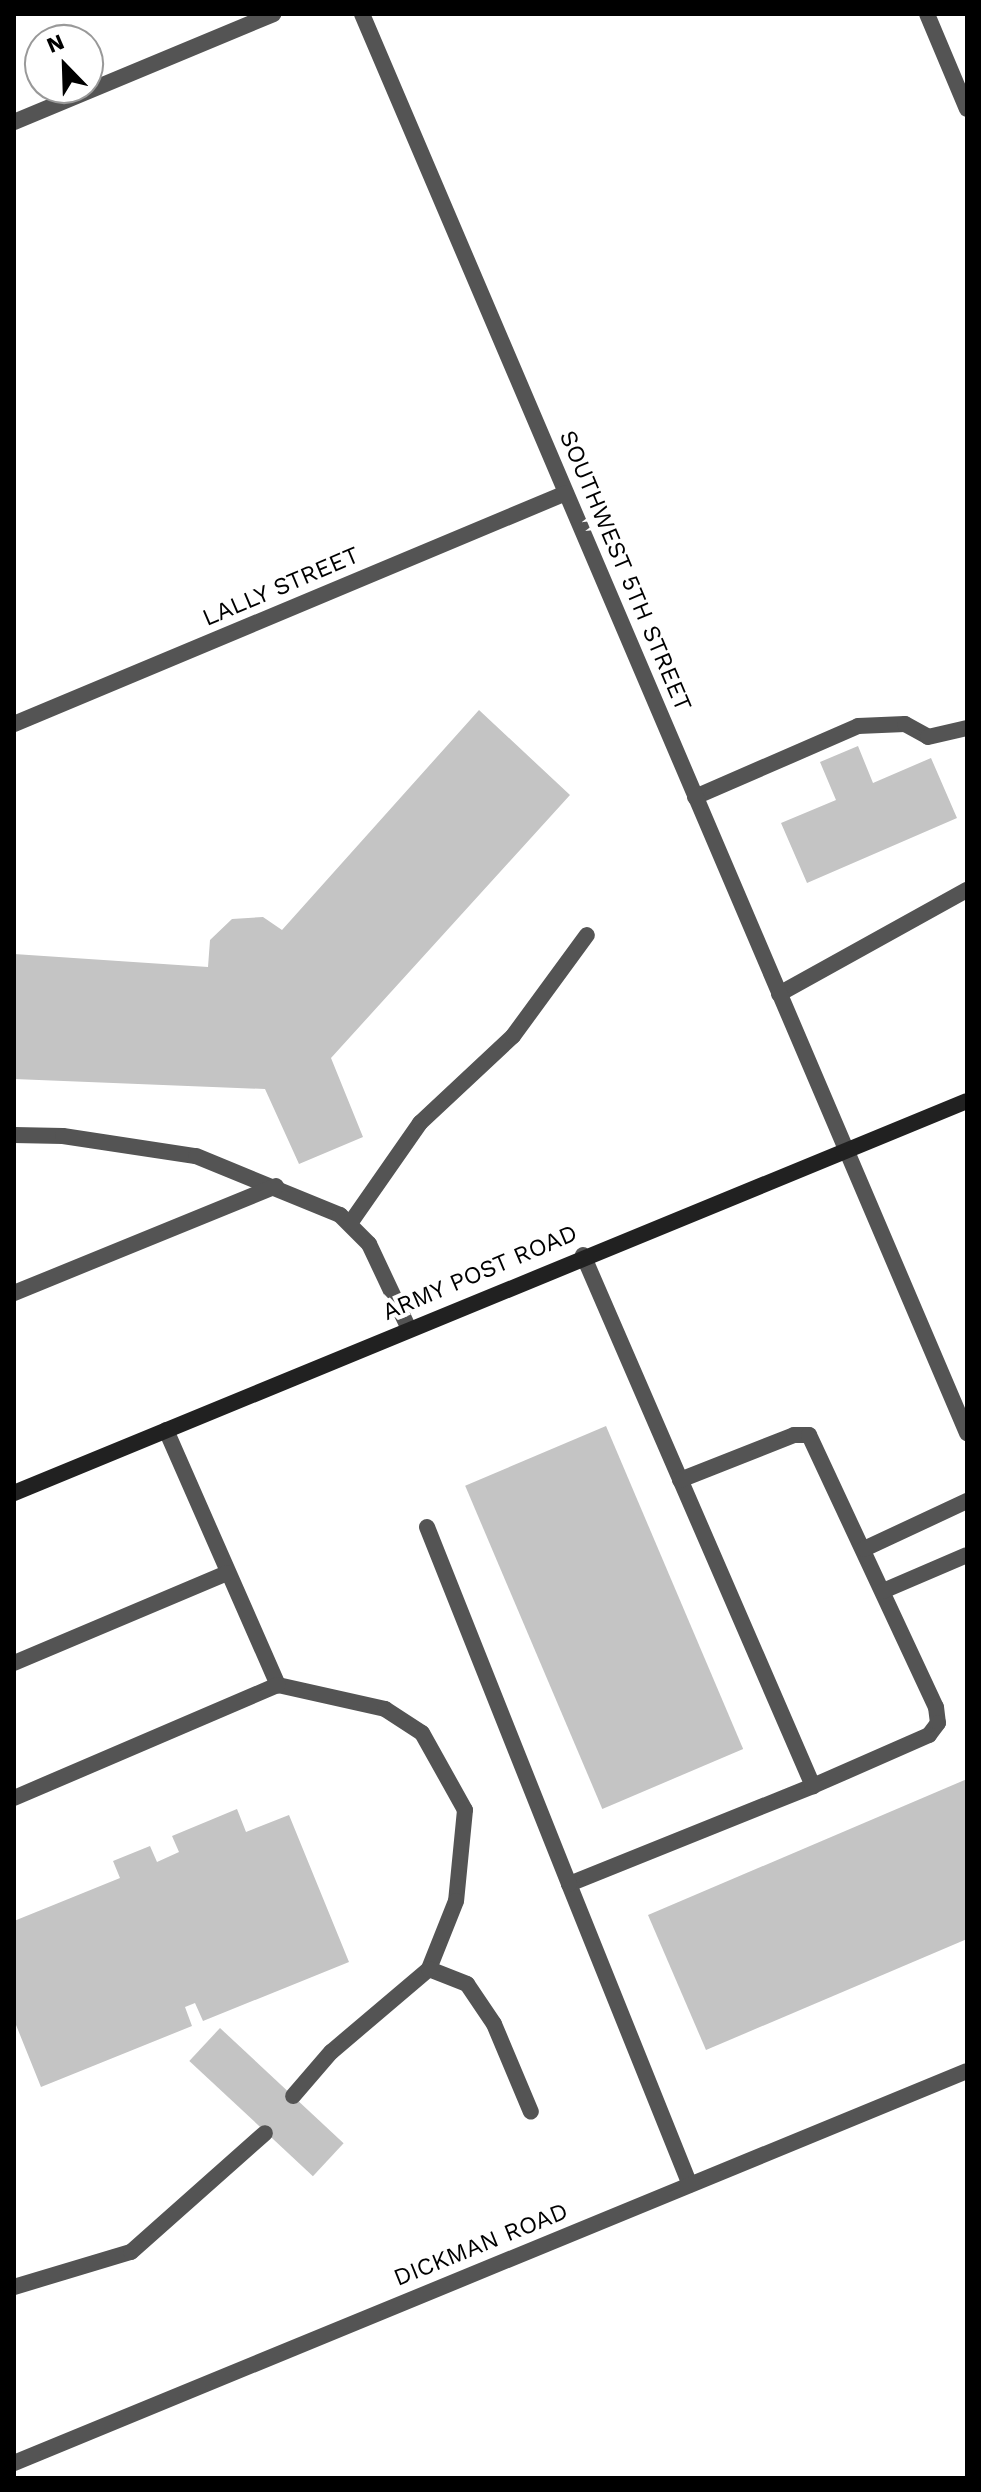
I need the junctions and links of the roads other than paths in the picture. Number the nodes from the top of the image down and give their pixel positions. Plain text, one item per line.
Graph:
1 (273, 14) edge
2 (362, 14) edge
3 (927, 14) edge
4 (967, 109) edge
5 (14, 122) edge
6 (566, 493) junction
7 (14, 724) edge
8 (967, 728) edge
9 (695, 797) junction
10 (967, 890) edge
11 (587, 935) dead end
12 (779, 994) junction
13 (967, 1101) edge
14 (14, 1135) edge
15 (844, 1147) junction
16 (276, 1186) junction
17 (351, 1222) junction
18 (583, 1255) junction
19 (14, 1293) edge
20 (409, 1329) junction
21 (166, 1430) junction
22 (967, 1433) edge
23 (680, 1480) junction
24 (14, 1493) edge
25 (967, 1501) edge
26 (427, 1527) dead end
27 (864, 1549) junction
28 (967, 1555) edge
29 (227, 1573) junction
30 (883, 1591) junction
31 (14, 1663) edge
32 (278, 1685) junction
33 (813, 1786) junction
34 (14, 1798) edge
35 (569, 1884) junction
36 (429, 1969) junction
37 (967, 2071) edge
38 (293, 2096) dead end
39 (531, 2112) dead end
40 (265, 2133) dead end
41 (690, 2185) junction
42 (14, 2287) edge
43 (14, 2463) edge

1 - 5 street
2 - 6 street, SOUTHWEST 5TH STREET
3 - 4 street
6 - 7 street, LALLY STREET
6 - 9 street, SOUTHWEST 5TH STREET
8 - 9 street
9 - 12 street, SOUTHWEST 5TH STREET
10 - 12 street
11 - 17 street
12 - 15 street, SOUTHWEST 5TH STREET
13 - 15 main road, ARMY POST ROAD
14 - 16 street
15 - 18 main road, ARMY POST ROAD
15 - 22 street, SOUTHWEST 5TH STREET
16 - 17 street
16 - 19 street
17 - 20 street
18 - 20 main road, ARMY POST ROAD
18 - 23 street
20 - 21 main road, ARMY POST ROAD
21 - 24 main road, ARMY POST ROAD
21 - 29 street
23 - 27 street
23 - 33 street
25 - 27 street
26 - 35 street
27 - 30 street
28 - 30 street
29 - 31 street
29 - 32 street
30 - 33 street
32 - 34 street
32 - 36 street
33 - 35 street
35 - 41 street
36 - 38 street
36 - 39 street
37 - 41 street, DICKMAN ROAD
40 - 42 street
41 - 43 street, DICKMAN ROAD

